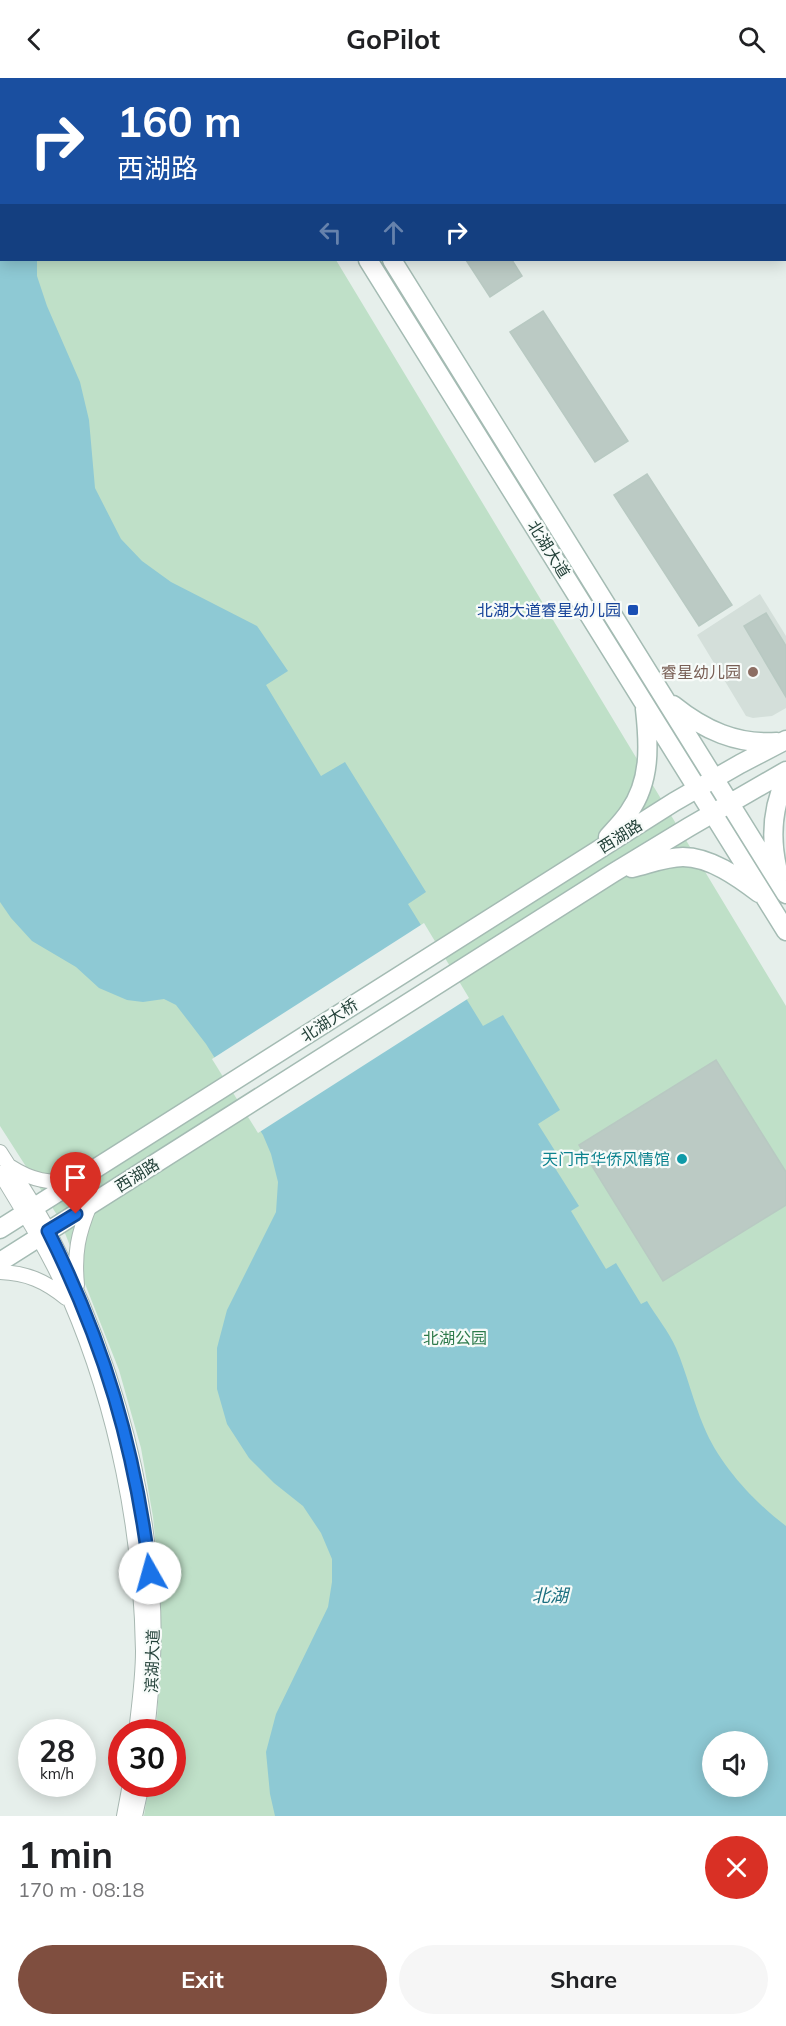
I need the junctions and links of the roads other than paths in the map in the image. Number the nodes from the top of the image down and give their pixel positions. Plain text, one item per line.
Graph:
1 (369, 261) edge
2 (393, 261) edge
3 (663, 697) junction
4 (645, 704) junction
5 (784, 741) edge
6 (786, 771) edge
7 (714, 778) junction
8 (786, 778) edge
9 (697, 788) junction
10 (730, 803) junction
11 (712, 813) junction
12 (597, 850) junction
13 (613, 873) junction
14 (784, 891) edge
15 (766, 898) junction
16 (786, 931) edge
17 (458, 938) joint
18 (473, 962) joint
19 (199, 1103) joint
20 (214, 1126) joint
21 (0, 1152) edge
22 (4, 1169) edge
23 (75, 1181) junction
24 (90, 1205) junction
25 (29, 1210) junction
26 (0, 1229) edge
27 (44, 1234) junction
28 (0, 1262) edge
29 (0, 1272) edge
30 (74, 1298) junction
31 (137, 1719) edge
32 (148, 1719) edge
33 (128, 1797) edge
34 (139, 1797) edge
35 (124, 1816) edge
36 (135, 1816) edge

1 - 4 main road, 北湖大道
2 - 3 main road, 北湖大道
3 - 5 main road
3 - 7 main road, 北湖大道
4 - 9 main road, 北湖大道
4 - 12 main road
5 - 7 main road, 西湖路
6 - 10 main road, 西湖路
7 - 9 main road, 西湖路
7 - 10 main road, 北湖大道
8 - 14 main road
9 - 11 main road, 北湖大道
9 - 12 main road, 西湖路
10 - 11 main road, 西湖路
10 - 14 main road, 北湖大道
11 - 13 main road, 西湖路
11 - 15 main road, 北湖大道
12 - 17 main road, 西湖路
13 - 15 main road
13 - 18 main road, 西湖路
15 - 16 main road, 北湖大道
17 - 19 main road, 北湖大桥
18 - 20 main road, 北湖大桥
19 - 23 main road, 西湖路
20 - 24 main road, 西湖路
21 - 22 street, 滨湖大道
22 - 23 street
22 - 25 street, 滨湖大道
23 - 25 main road, 西湖路
24 - 27 main road, 西湖路
24 - 30 street
25 - 26 main road, 西湖路
25 - 27 street, 滨湖大道
27 - 28 main road, 西湖路
27 - 30 street, 滨湖大道
29 - 30 street
30 - 31 street, 滨湖大道
30 - 32 street, 滨湖大道
33 - 35 street
34 - 36 street

